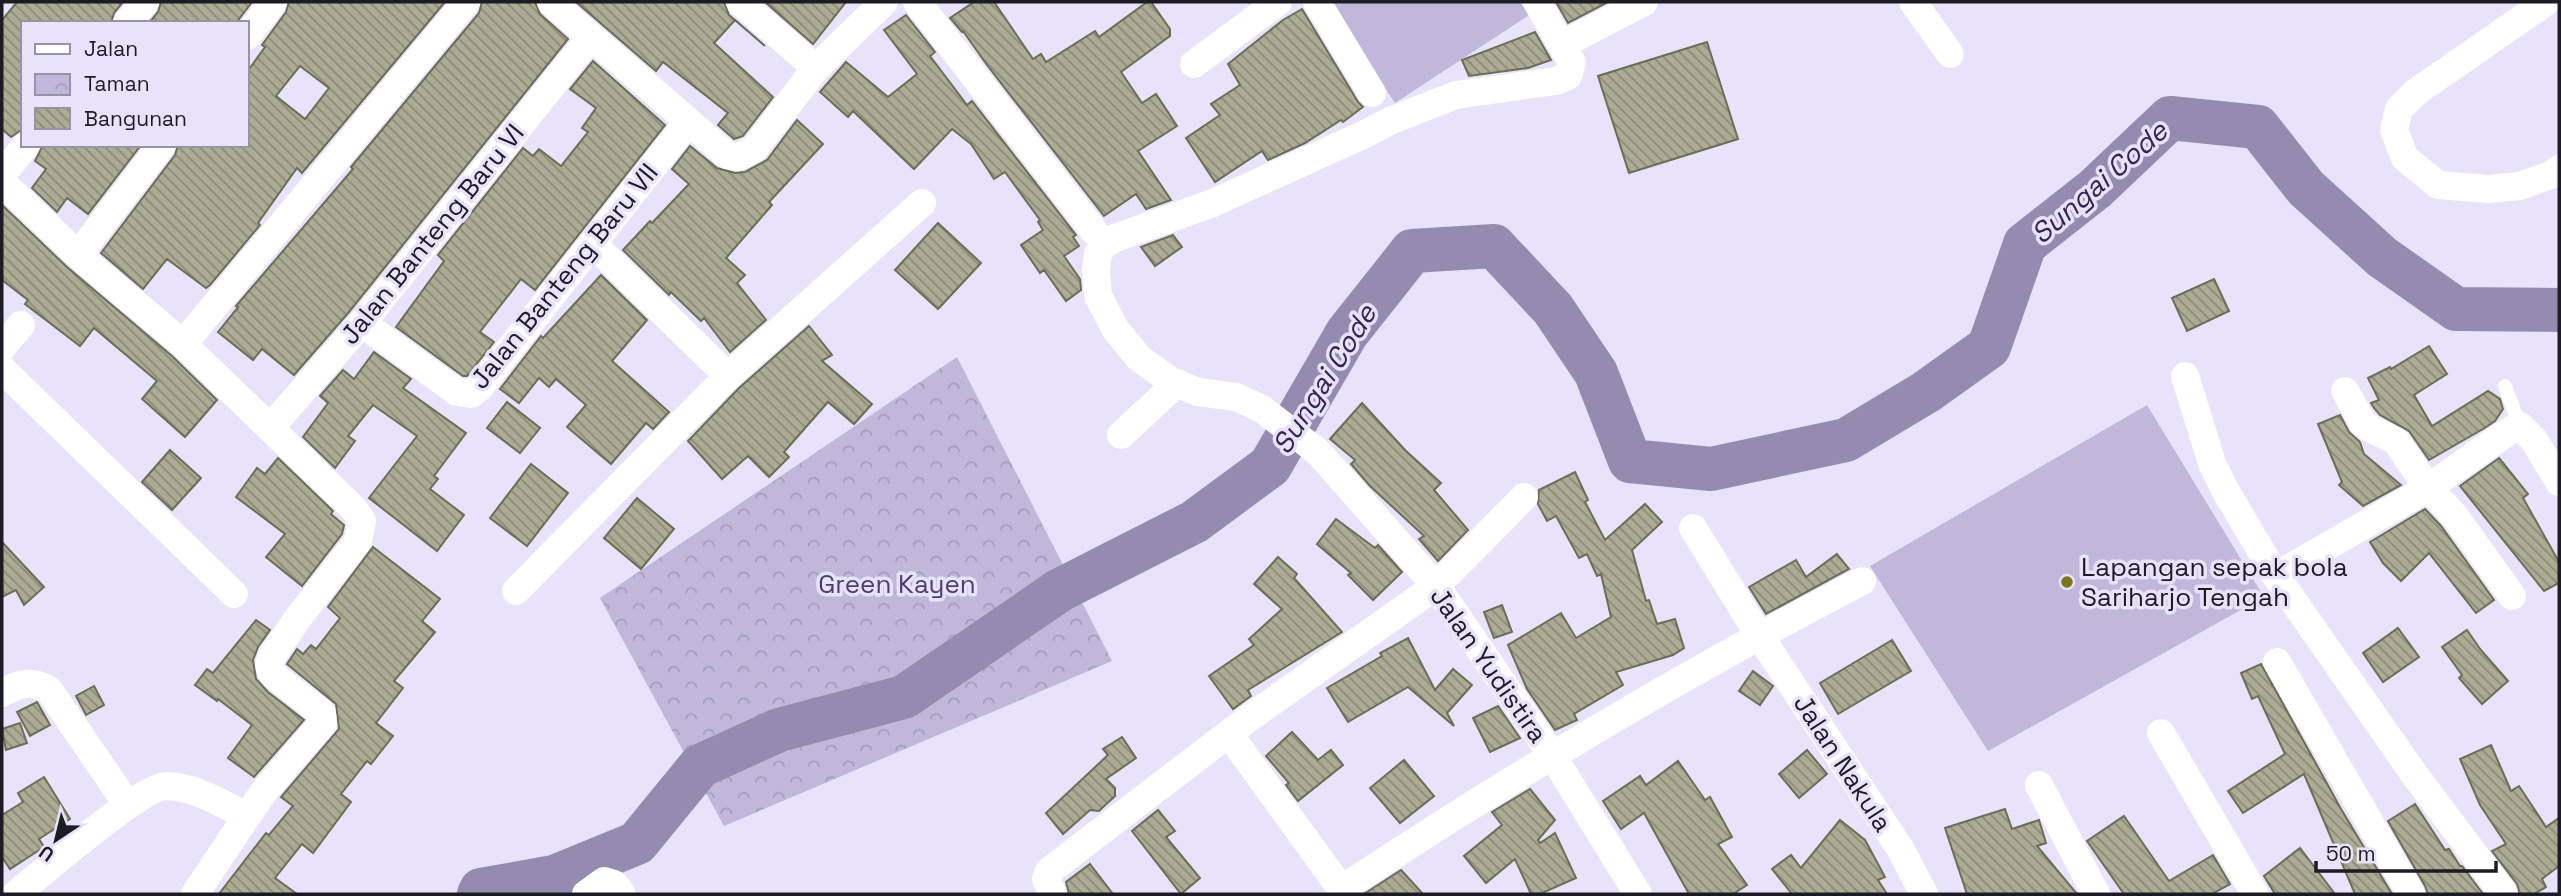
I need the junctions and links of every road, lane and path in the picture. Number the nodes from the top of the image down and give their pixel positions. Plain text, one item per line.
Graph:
1 (145, 2) edge
2 (274, 2) edge
3 (466, 2) edge
4 (551, 2) edge
5 (740, 2) edge
6 (884, 2) edge
7 (917, 2) edge
8 (1278, 2) edge
9 (1317, 2) edge
10 (1537, 2) edge
11 (1644, 2) edge
12 (1913, 2) edge
13 (2546, 2) edge
14 (129, 21) edge
15 (248, 35) edge
16 (590, 38) junction
17 (1563, 44) junction
18 (1950, 54) dead end
19 (1194, 64) dead end
20 (816, 68) junction
21 (1372, 93) dead end
22 (688, 122) junction
23 (24, 147) edge
24 (160, 147) edge
25 (2559, 169) edge
26 (2, 174) edge
27 (2, 182) edge
28 (922, 203) dead end
29 (1094, 232) dead end
30 (593, 244) junction
31 (78, 255) junction
32 (362, 323) junction
33 (21, 325) dead end
34 (183, 344) junction
35 (2, 346) edge
36 (2, 369) edge
37 (729, 376) junction
38 (2185, 376) dead end
39 (1177, 383) junction
40 (2505, 386) dead end
41 (2345, 391) dead end
42 (2520, 426) junction
43 (270, 428) junction
44 (1121, 435) dead end
45 (2559, 482) edge
46 (2428, 488) junction
47 (1524, 497) dead end
48 (1693, 528) dead end
49 (2276, 576) junction
50 (1862, 581) dead end
51 (1436, 586) junction
52 (516, 591) dead end
53 (234, 594) dead end
54 (2512, 596) dead end
55 (1759, 635) junction
56 (2277, 662) dead end
57 (2, 693) edge
58 (2161, 733) dead end
59 (1229, 734) junction
60 (1552, 755) junction
61 (2039, 785) dead end
62 (127, 804) junction
63 (247, 816) junction
64 (1343, 892) edge
65 (16, 894) edge
66 (195, 894) edge
67 (586, 894) edge
68 (622, 894) edge
69 (1053, 894) edge
70 (1638, 894) edge
71 (1924, 894) edge
72 (2096, 894) edge
73 (2255, 894) edge
74 (2411, 894) edge
75 (2504, 894) edge

1 - 14 street
2 - 15 street
3 - 34 street
4 - 16 street
5 - 20 street
6 - 20 street
7 - 29 street
8 - 19 street
9 - 21 street
10 - 17 street
11 - 17 street
12 - 18 street
13 - 25 street
16 - 22 street
16 - 32 street, Jalan Banteng Baru VI
17 - 39 street, Jalan Yudistira
20 - 22 street
22 - 30 street, Jalan Banteng Baru VII
23 - 26 street
24 - 31 street
27 - 31 street
28 - 37 street
30 - 32 street, Jalan Banteng Baru VII
30 - 37 street
31 - 34 street
32 - 43 street, Jalan Banteng Baru VI
33 - 35 street
34 - 43 street
36 - 53 street
37 - 52 street
38 - 49 street
39 - 44 street
39 - 51 street, Jalan Yudistira
40 - 42 lane
41 - 46 street
42 - 45 street
42 - 46 street
43 - 63 street
46 - 49 street
46 - 54 street
47 - 51 street
48 - 55 street, Jalan Nakula
49 - 75 street
50 - 55 street
51 - 59 street
51 - 60 street, Jalan Yudistira
55 - 60 street
55 - 71 street, Jalan Nakula
56 - 74 street
57 - 62 street
58 - 73 street
59 - 64 street
59 - 69 street
60 - 64 street
60 - 70 street, Jalan Yudistira
61 - 72 street
62 - 63 street
62 - 65 street
63 - 66 street
67 - 68 street

